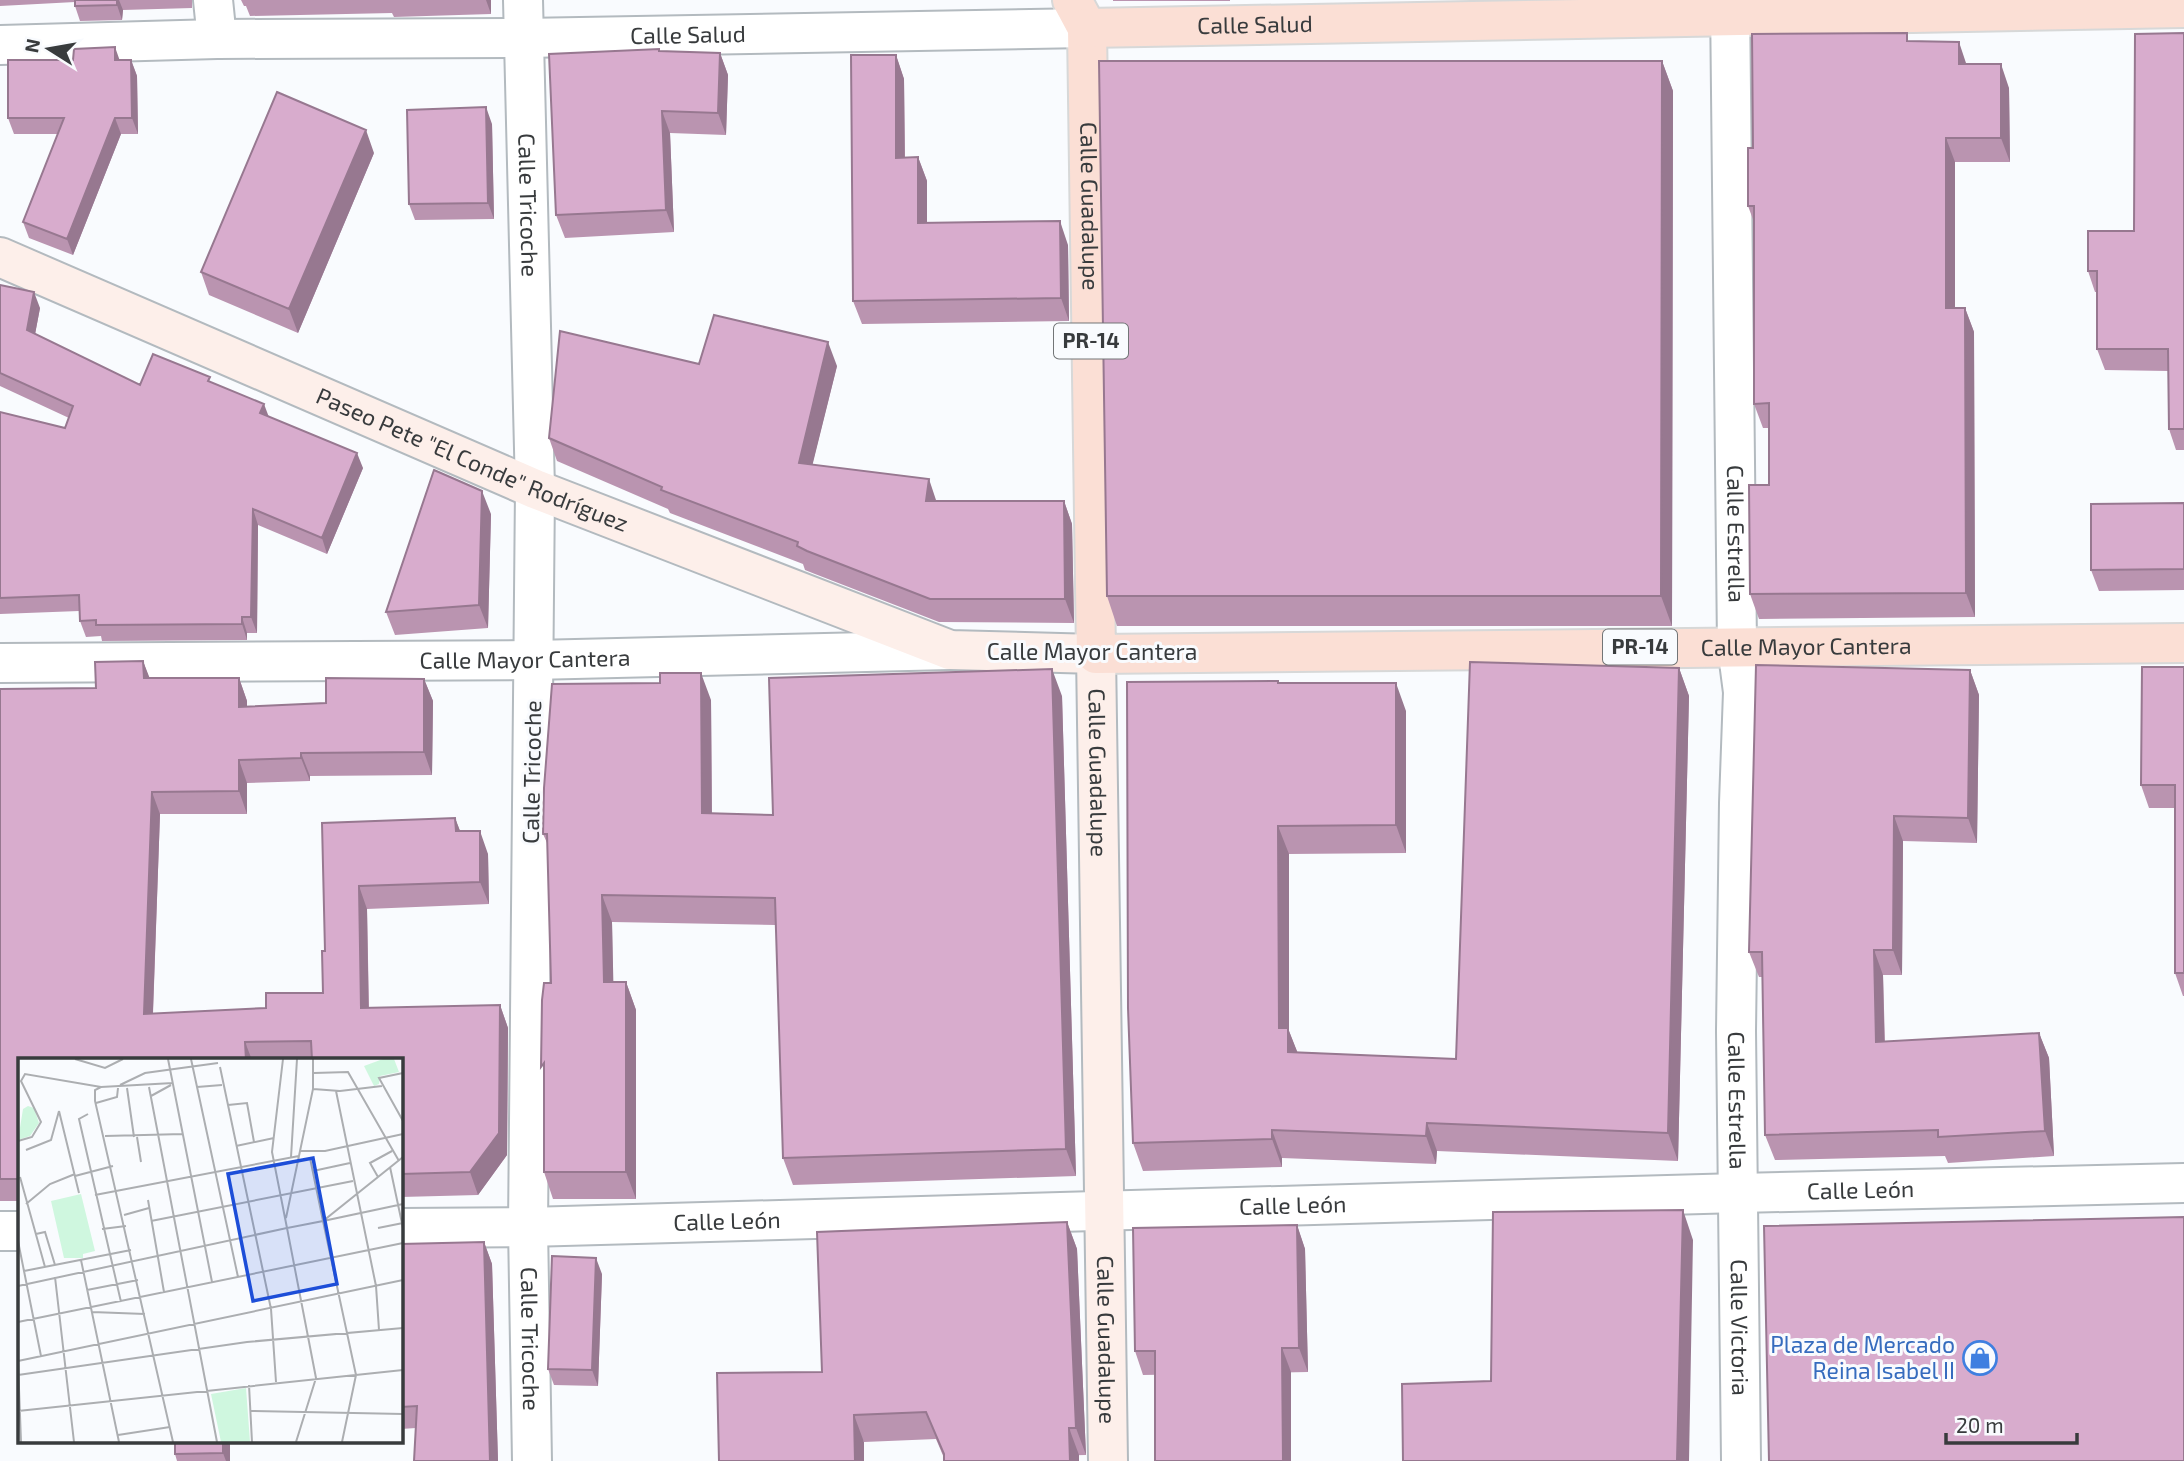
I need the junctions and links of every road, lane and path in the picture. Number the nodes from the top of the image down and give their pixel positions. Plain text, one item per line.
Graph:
1 (213, 0) edge
2 (523, 0) edge
3 (1730, 8) edge
4 (2184, 8) edge
5 (1082, 9) edge
6 (523, 37) junction
7 (216, 39) junction
8 (0, 45) edge
9 (0, 257) edge
10 (536, 489) junction
11 (2184, 643) edge
12 (1737, 646) junction
13 (950, 650) junction
14 (1096, 654) junction
15 (533, 660) junction
16 (0, 663) edge
17 (2184, 1183) edge
18 (1740, 1193) junction
19 (1104, 1211) junction
20 (528, 1227) junction
21 (402, 1228) edge
22 (0, 1231) edge
23 (18, 1231) edge
24 (532, 1461) edge
25 (1108, 1461) edge
26 (1741, 1461) edge

1 - 7 street
2 - 6 street, Calle Tricoche
3 - 4 main road, Calle Salud
3 - 5 main road, Calle Salud
3 - 12 street, Calle Estrella
5 - 6 street, Calle Salud
5 - 14 main road, Calle Guadalupe / PR-14
6 - 7 street, Calle Salud
6 - 10 street, Calle Tricoche
7 - 8 street, Calle Salud
9 - 10 street, Paseo Pete "El Conde" Rodríguez
10 - 13 street, Paseo Pete "El Conde" Rodríguez
10 - 15 street, Calle Tricoche
11 - 12 main road, Calle Mayor Cantera / PR-14
12 - 14 main road, Calle Mayor Cantera / PR-14
12 - 18 street, Calle Estrella
13 - 14 street, Calle Mayor Cantera
13 - 15 street, Calle Mayor Cantera
14 - 19 street, Calle Guadalupe
15 - 16 street, Calle Mayor Cantera
15 - 20 street, Calle Tricoche
17 - 18 street, Calle León
18 - 19 street, Calle León
18 - 26 street, Calle Victoria
19 - 20 street, Calle León
19 - 25 street, Calle Guadalupe
20 - 21 street, Calle León
20 - 24 street, Calle Tricoche
22 - 23 street

